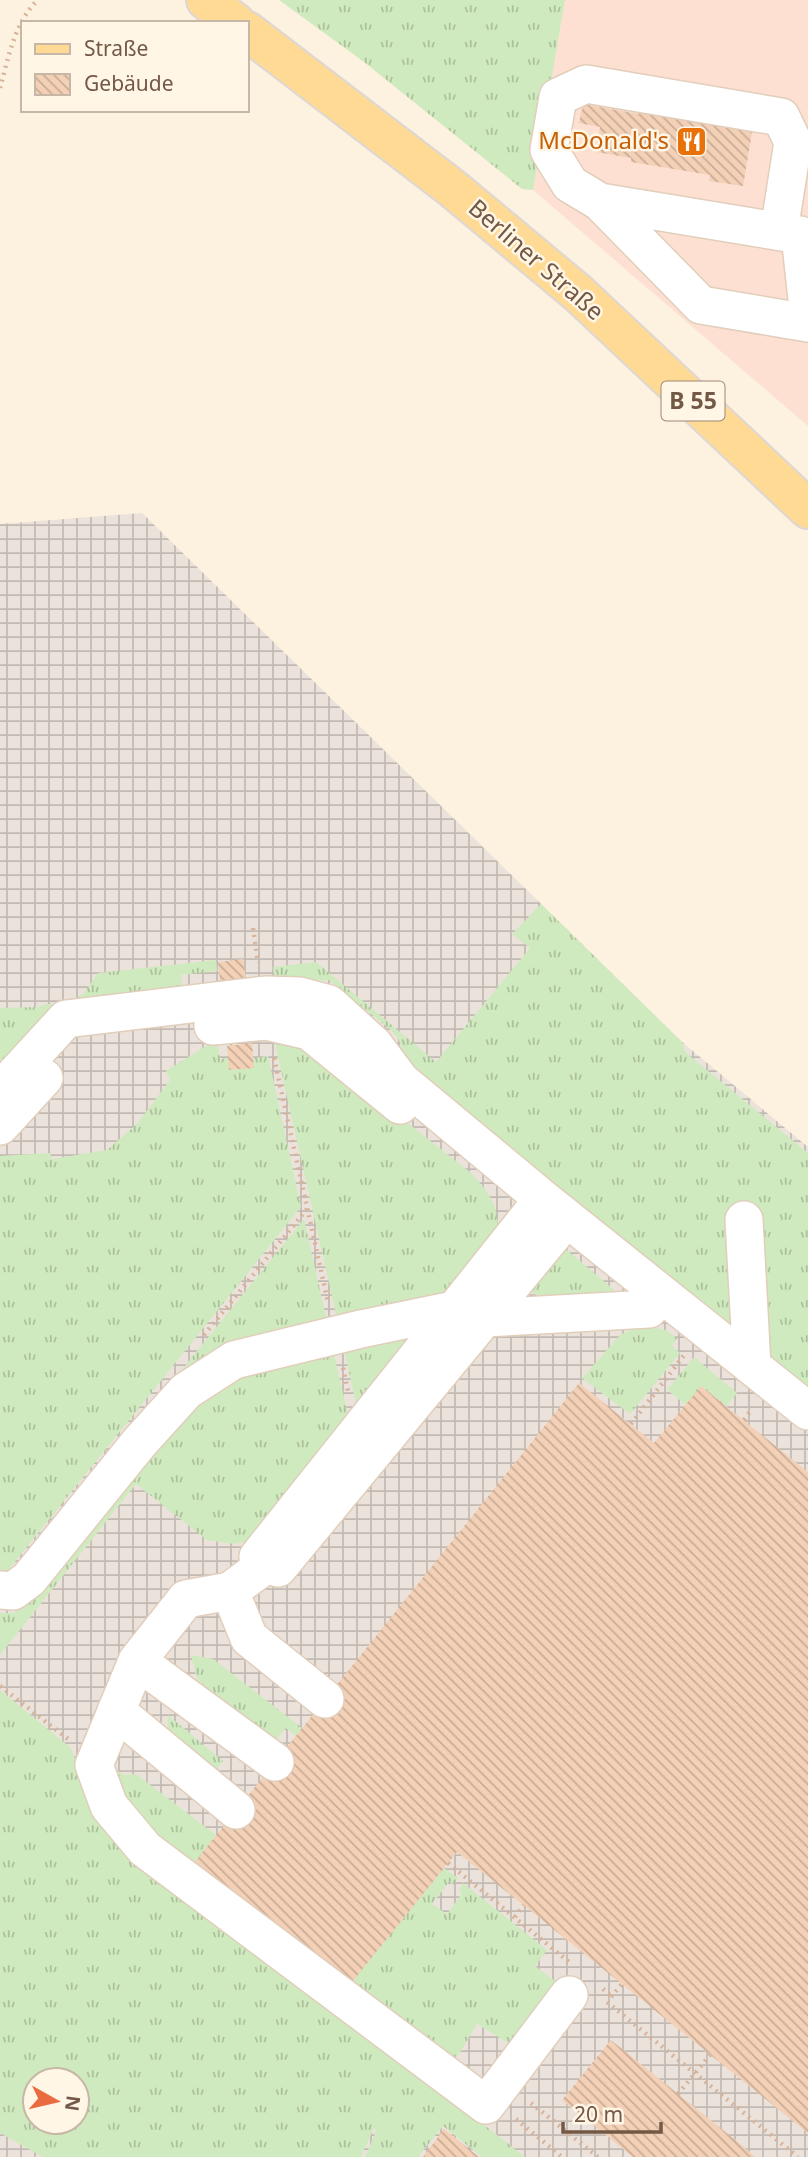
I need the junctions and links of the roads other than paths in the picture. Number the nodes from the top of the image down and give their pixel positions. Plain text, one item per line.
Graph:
1 (206, 0) edge
2 (233, 21) edge
3 (248, 32) edge
4 (808, 186) edge
5 (600, 201) junction
6 (795, 233) edge
7 (808, 308) edge
8 (808, 323) edge
9 (808, 509) edge
10 (264, 1008) junction
11 (0, 1091) edge
12 (0, 1126) edge
13 (549, 1216) junction
14 (744, 1220) dead end
15 (649, 1309) junction
16 (469, 1314) junction
17 (752, 1366) junction
18 (808, 1411) edge
19 (808, 1436) edge
20 (0, 1590) edge
21 (230, 1591) junction
22 (137, 1661) junction
23 (325, 1699) dead end
24 (105, 1736) junction
25 (275, 1762) dead end
26 (231, 1817) dead end
27 (583, 1984) road end

1 - 2 main road
3 - 9 main road, Berliner Straße / B 55
4 - 6 lane
5 - 6 lane
5 - 6 lane
5 - 8 lane
6 - 7 lane
10 - 11 lane
10 - 12 lane
10 - 13 lane
13 - 15 lane
13 - 16 lane
13 - 17 lane
14 - 17 lane
15 - 16 lane
15 - 19 lane
16 - 20 lane
16 - 21 lane
17 - 18 lane
21 - 22 lane
21 - 23 lane
22 - 24 lane
22 - 25 lane
24 - 26 lane
24 - 27 lane

